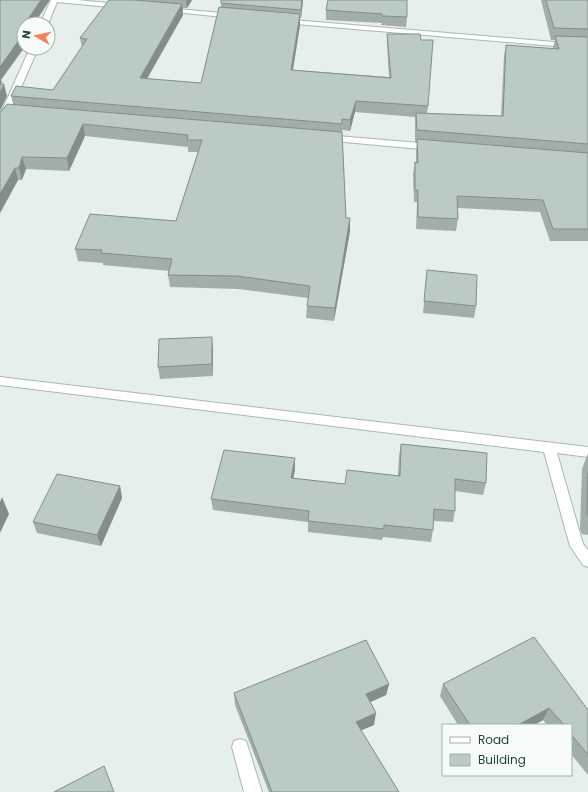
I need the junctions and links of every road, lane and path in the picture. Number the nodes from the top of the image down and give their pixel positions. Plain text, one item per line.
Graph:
1 (54, 0) edge
2 (125, 7) edge
3 (157, 10) edge
4 (47, 16) edge
5 (244, 17) edge
6 (276, 20) edge
7 (588, 44) edge
8 (31, 56) edge
9 (0, 121) edge
10 (317, 138) edge
11 (437, 148) edge
12 (0, 381) edge
13 (549, 448) junction
14 (588, 452) edge
15 (588, 562) edge
16 (240, 747) dead end
17 (253, 792) edge

1 - 2 street
1 - 4 street
3 - 5 street
6 - 7 street
8 - 9 street
10 - 11 street
12 - 13 street
13 - 14 street
13 - 15 street
16 - 17 street

